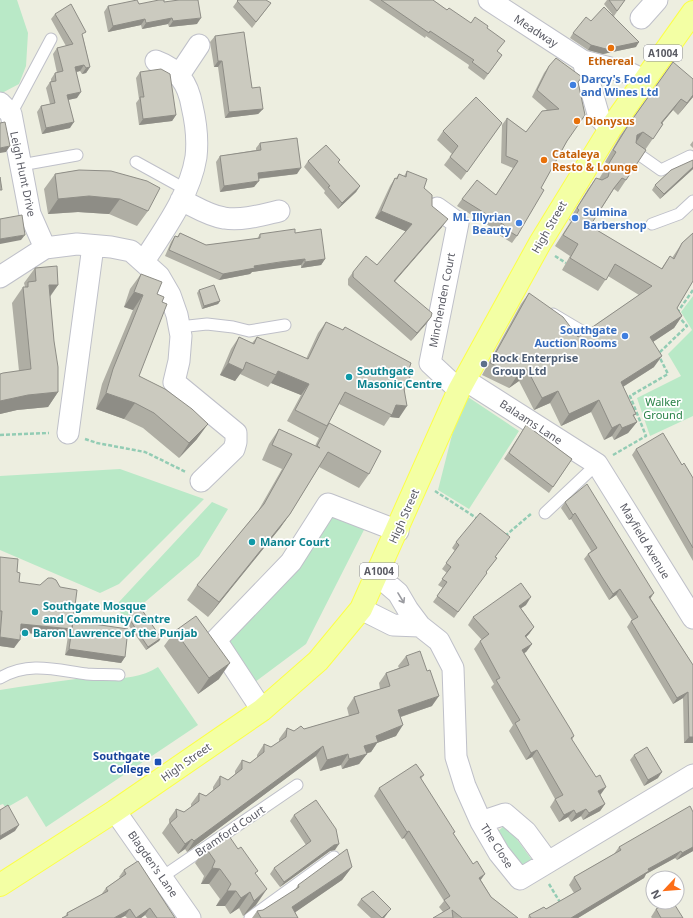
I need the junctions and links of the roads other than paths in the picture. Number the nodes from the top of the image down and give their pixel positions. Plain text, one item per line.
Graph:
1 (489, 0) edge
2 (657, 0) edge
3 (641, 18) dead end
4 (689, 25) edge
5 (51, 39) dead end
6 (199, 45) dead end
7 (156, 61) dead end
8 (583, 61) junction
9 (179, 75) junction
10 (644, 80) junction
11 (6, 109) edge
12 (611, 133) junction
13 (634, 151) edge
14 (77, 156) dead end
15 (693, 158) edge
16 (136, 162) dead end
17 (21, 165) junction
18 (183, 194) junction
19 (693, 201) edge
20 (437, 208) edge
21 (279, 211) dead end
22 (652, 224) dead end
23 (93, 246) junction
24 (44, 248) junction
25 (144, 261) junction
26 (0, 277) edge
27 (540, 306) edge
28 (285, 325) dead end
29 (180, 327) junction
30 (580, 330) dead end
31 (462, 385) junction
32 (68, 432) road end
33 (597, 464) junction
34 (200, 481) road end
35 (539, 512) road end
36 (398, 531) junction
37 (377, 575) junction
38 (361, 610) junction
39 (693, 618) edge
40 (420, 626) junction
41 (119, 675) dead end
42 (0, 678) edge
43 (262, 710) junction
44 (693, 775) edge
45 (297, 785) dead end
46 (115, 811) junction
47 (482, 822) junction
48 (334, 857) edge
49 (544, 865) junction
50 (162, 877) junction
51 (0, 885) edge
52 (190, 918) edge
53 (250, 918) edge

1 - 8 street, Meadway
2 - 3 street
4 - 10 main road, A1004
5 - 11 lane
6 - 9 street
7 - 9 street
8 - 10 street, Meadway
8 - 12 street
9 - 18 street
10 - 12 main road, A1004
11 - 17 street, Leigh Hunt Drive
12 - 31 main road, High Street / A1004
13 - 15 lane
14 - 17 lane
16 - 18 lane
17 - 24 street, Leigh Hunt Drive
18 - 21 street
18 - 25 street
19 - 22 lane
20 - 31 street, Minchenden Court
23 - 24 street
23 - 25 street
23 - 32 street
24 - 26 street
25 - 29 street
27 - 30 lane
28 - 29 lane
29 - 34 street
31 - 33 street, Balaams Lane
31 - 36 main road, High Street / A1004
33 - 35 lane
33 - 39 street, Mayfield Avenue
36 - 37 main road, High Street / A1004
36 - 43 street
37 - 38 main road, High Street / A1004
37 -> 40 street, The Close
38 - 40 street
38 - 43 main road, High Street / A1004
40 - 47 street, The Close
41 - 42 lane
43 - 46 main road, High Street / A1004
44 - 49 street, The Close
45 - 50 lane, Bramford Court
46 - 50 street, Blagden's Lane
46 - 51 main road, High Street / A1004
47 - 49 street
47 - 49 street, The Close
48 - 53 lane
50 - 52 street, Blagden's Lane

